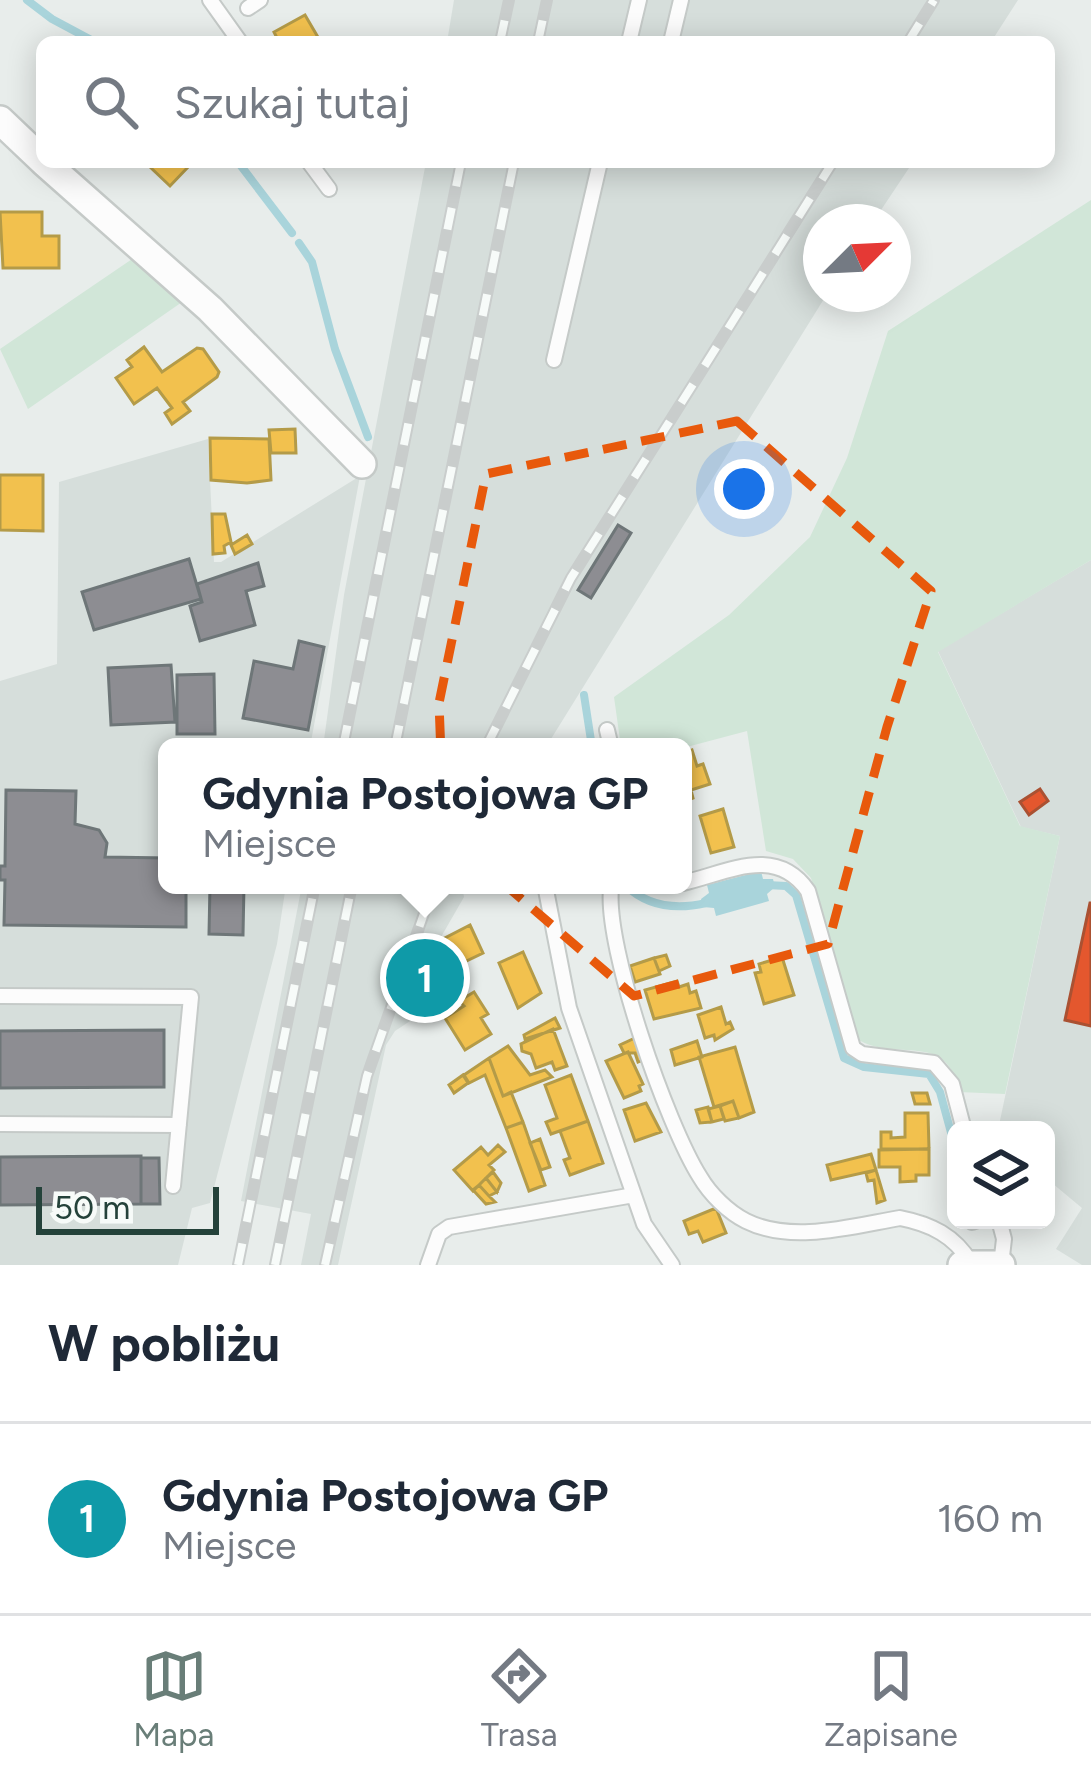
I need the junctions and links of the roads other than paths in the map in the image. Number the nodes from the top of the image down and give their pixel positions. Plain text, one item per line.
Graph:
1 (210, 0) edge
2 (639, 0) edge
3 (680, 0) edge
4 (236, 36) edge
5 (630, 36) edge
6 (672, 36) edge
7 (0, 120) edge
8 (36, 154) edge
9 (51, 168) edge
10 (313, 168) edge
11 (599, 168) edge
12 (329, 189) dead end
13 (554, 360) dead end
14 (362, 464) dead end
15 (607, 730) dead end
16 (608, 738) edge
17 (692, 881) edge
18 (547, 894) edge
19 (610, 894) edge
20 (0, 995) edge
21 (962, 1121) edge
22 (0, 1124) edge
23 (179, 1125) junction
24 (173, 1186) dead end
25 (634, 1195) junction
26 (1001, 1229) edge
27 (971, 1264) edge
28 (428, 1265) edge
29 (671, 1265) edge
30 (962, 1265) edge
31 (1001, 1265) edge

1 - 4 lane
2 - 5 lane
3 - 6 lane
7 - 8 street
9 - 14 street
10 - 12 lane
11 - 13 lane
15 - 16 lane
17 - 21 lane
18 - 25 lane
19 - 27 lane
20 - 23 lane
22 - 23 lane
23 - 24 lane
25 - 28 lane
25 - 29 lane
26 - 31 lane
27 - 30 street
27 - 31 street

